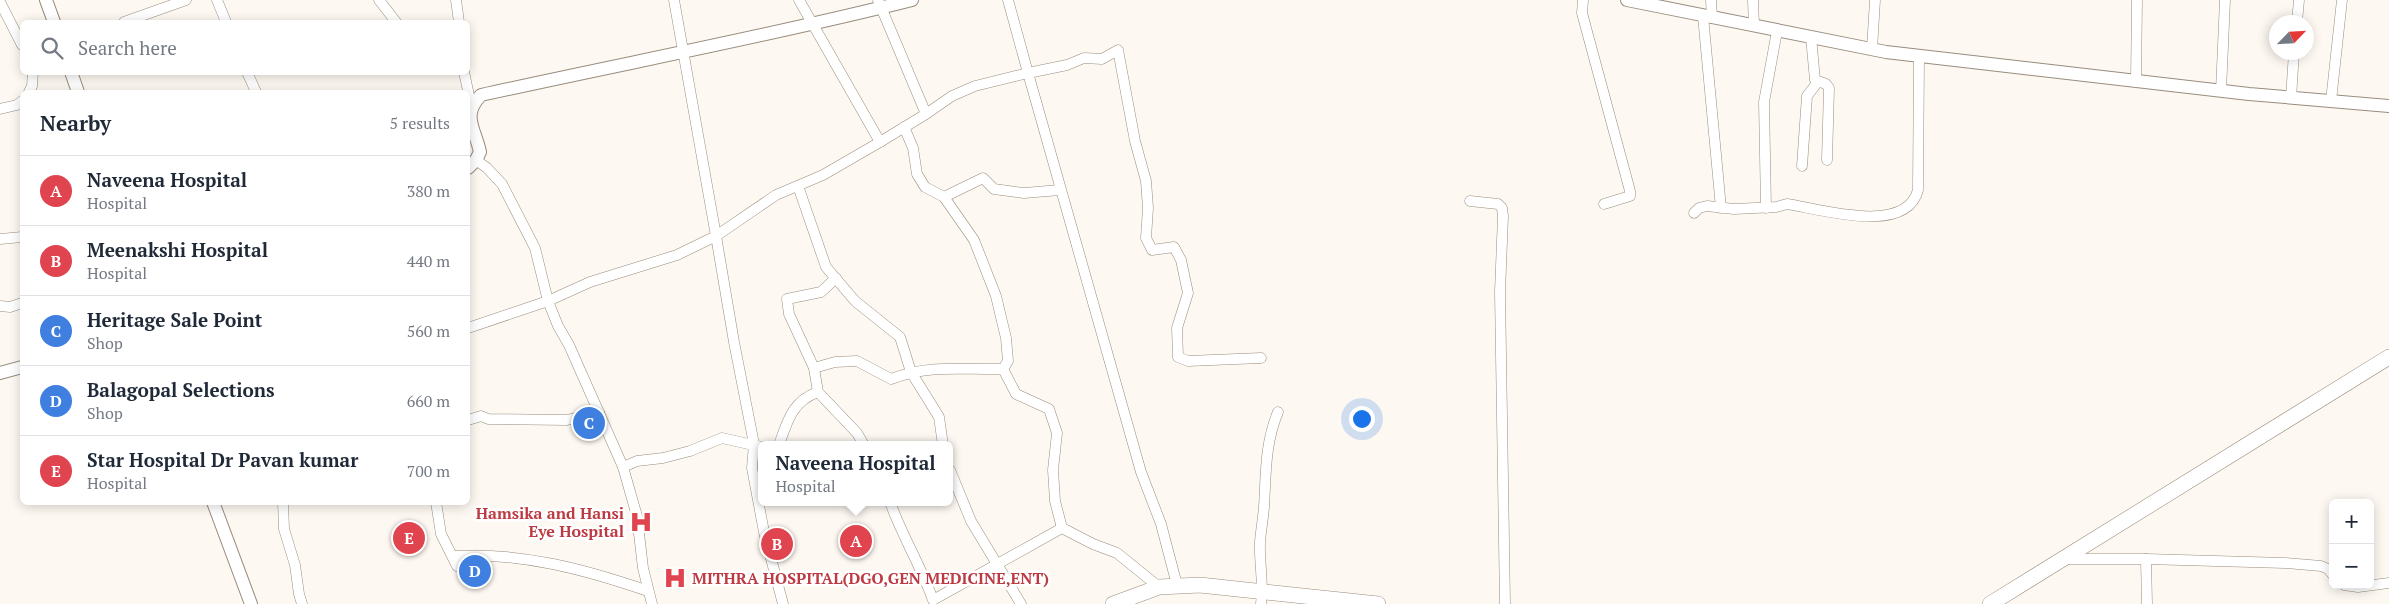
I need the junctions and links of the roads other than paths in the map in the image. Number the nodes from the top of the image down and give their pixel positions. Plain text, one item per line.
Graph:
1 (46, 0) edge
2 (186, 0) edge
3 (217, 0) edge
4 (379, 0) edge
5 (456, 0) edge
6 (674, 0) edge
7 (799, 0) edge
8 (912, 0) edge
9 (1008, 0) edge
10 (1583, 0) edge
11 (1627, 0) edge
12 (1711, 0) edge
13 (1753, 0) edge
14 (1875, 0) edge
15 (2137, 0) edge
16 (2225, 0) edge
17 (2299, 0) edge
18 (2342, 0) edge
19 (0, 2) edge
20 (880, 4) edge
21 (2298, 15) edge
22 (1707, 17) junction
23 (53, 20) edge
24 (130, 20) edge
25 (225, 20) edge
26 (394, 20) edge
27 (459, 20) edge
28 (812, 26) junction
29 (1754, 26) junction
30 (1777, 31) junction
31 (1811, 37) junction
32 (20, 41) edge
33 (1872, 49) junction
34 (683, 51) junction
35 (1919, 56) junction
36 (2293, 60) edge
37 (1028, 73) junction
38 (33, 75) edge
39 (72, 75) edge
40 (248, 75) edge
41 (463, 75) edge
42 (2136, 82) junction
43 (1817, 83) junction
44 (30, 90) edge
45 (77, 90) edge
46 (255, 90) edge
47 (467, 90) edge
48 (2221, 91) junction
49 (2291, 98) junction
50 (470, 101) edge
51 (2331, 101) junction
52 (20, 103) edge
53 (471, 105) junction
54 (2389, 106) edge
55 (0, 109) edge
56 (926, 114) junction
57 (904, 127) junction
58 (880, 142) junction
59 (1827, 160) dead end
60 (472, 164) edge
61 (1802, 166) dead end
62 (798, 186) junction
63 (1060, 190) junction
64 (944, 197) junction
65 (1470, 201) dead end
66 (1604, 204) dead end
67 (1721, 208) junction
68 (1766, 208) junction
69 (1694, 213) dead end
70 (716, 236) junction
71 (20, 237) edge
72 (0, 239) edge
73 (836, 278) junction
74 (548, 300) junction
75 (20, 303) edge
76 (0, 306) edge
77 (470, 327) edge
78 (1261, 358) dead end
79 (2389, 358) edge
80 (20, 368) edge
81 (814, 368) junction
82 (1002, 369) junction
83 (911, 372) junction
84 (0, 373) edge
85 (818, 392) junction
86 (598, 412) junction
87 (1278, 412) dead end
88 (470, 419) edge
89 (780, 441) edge
90 (862, 441) edge
91 (942, 441) edge
92 (758, 445) edge
93 (623, 467) junction
94 (953, 477) edge
95 (758, 499) edge
96 (214, 505) edge
97 (283, 505) edge
98 (436, 505) edge
99 (759, 506) edge
100 (891, 506) edge
101 (1062, 528) junction
102 (453, 556) junction
103 (2146, 558) junction
104 (2060, 559) junction
105 (996, 565) junction
106 (457, 566) dead end
107 (2329, 570) edge
108 (2389, 583) edge
109 (1177, 585) junction
110 (2374, 585) edge
111 (1159, 587) junction
112 (648, 591) junction
113 (1262, 597) edge
114 (252, 604) edge
115 (302, 604) edge
116 (652, 604) edge
117 (783, 604) edge
118 (1021, 604) edge
119 (1112, 604) edge
120 (1378, 604) edge
121 (1505, 604) edge
122 (1990, 604) edge
123 (2147, 604) edge

1 - 23 main road
2 - 24 street
3 - 25 street
4 - 26 street
5 - 27 street
6 - 34 street
7 - 28 street
8 - 20 main road
9 - 37 street
10 - 66 street
11 - 22 main road
12 - 22 street
13 - 29 street
14 - 33 street
15 - 42 street
16 - 48 street
17 - 21 street
18 - 51 street
19 - 32 street
20 - 28 main road
20 - 56 street
22 - 29 main road
22 - 67 street
28 - 34 main road
28 - 58 street
29 - 30 main road
30 - 31 main road
30 - 68 street
31 - 33 main road
31 - 43 street
33 - 35 main road
34 - 53 main road
34 - 70 street
35 - 42 main road
35 - 68 street
36 - 49 street
37 - 56 street
37 - 63 street
37 - 78 street
38 - 44 street
39 - 45 main road
40 - 46 street
41 - 47 street
42 - 48 main road
43 - 59 street
43 - 61 street
48 - 49 main road
49 - 51 main road
50 - 53 street
51 - 54 main road
52 - 55 street
53 - 60 main road
56 - 57 street
57 - 58 street
57 - 64 street
58 - 62 street
60 - 74 street
62 - 70 street
62 - 73 street
63 - 64 street
63 - 109 street
64 - 82 street
65 - 121 street
67 - 68 street
67 - 69 street
70 - 74 street
70 - 92 street
71 - 72 street
73 - 81 street
73 - 83 street
74 - 77 street
74 - 86 street
75 - 76 street
79 - 104 highway
80 - 84 main road
81 - 83 street
81 - 85 street
82 - 83 street
82 - 101 street
83 - 91 street
85 - 89 street
85 - 90 street
86 - 88 street
86 - 93 street
87 - 113 street
92 - 93 street
92 - 95 street
93 - 112 street
94 - 105 street
96 - 114 main road
97 - 115 street
98 - 102 street
99 - 117 street
100 - 105 street
101 - 105 street
101 - 111 street
102 - 106 street
102 - 112 street
103 - 104 street
103 - 107 street
103 - 123 street
104 - 122 highway
105 - 118 street
108 - 110 street
109 - 111 highway
109 - 113 highway
111 - 119 highway
112 - 116 street
113 - 120 highway

